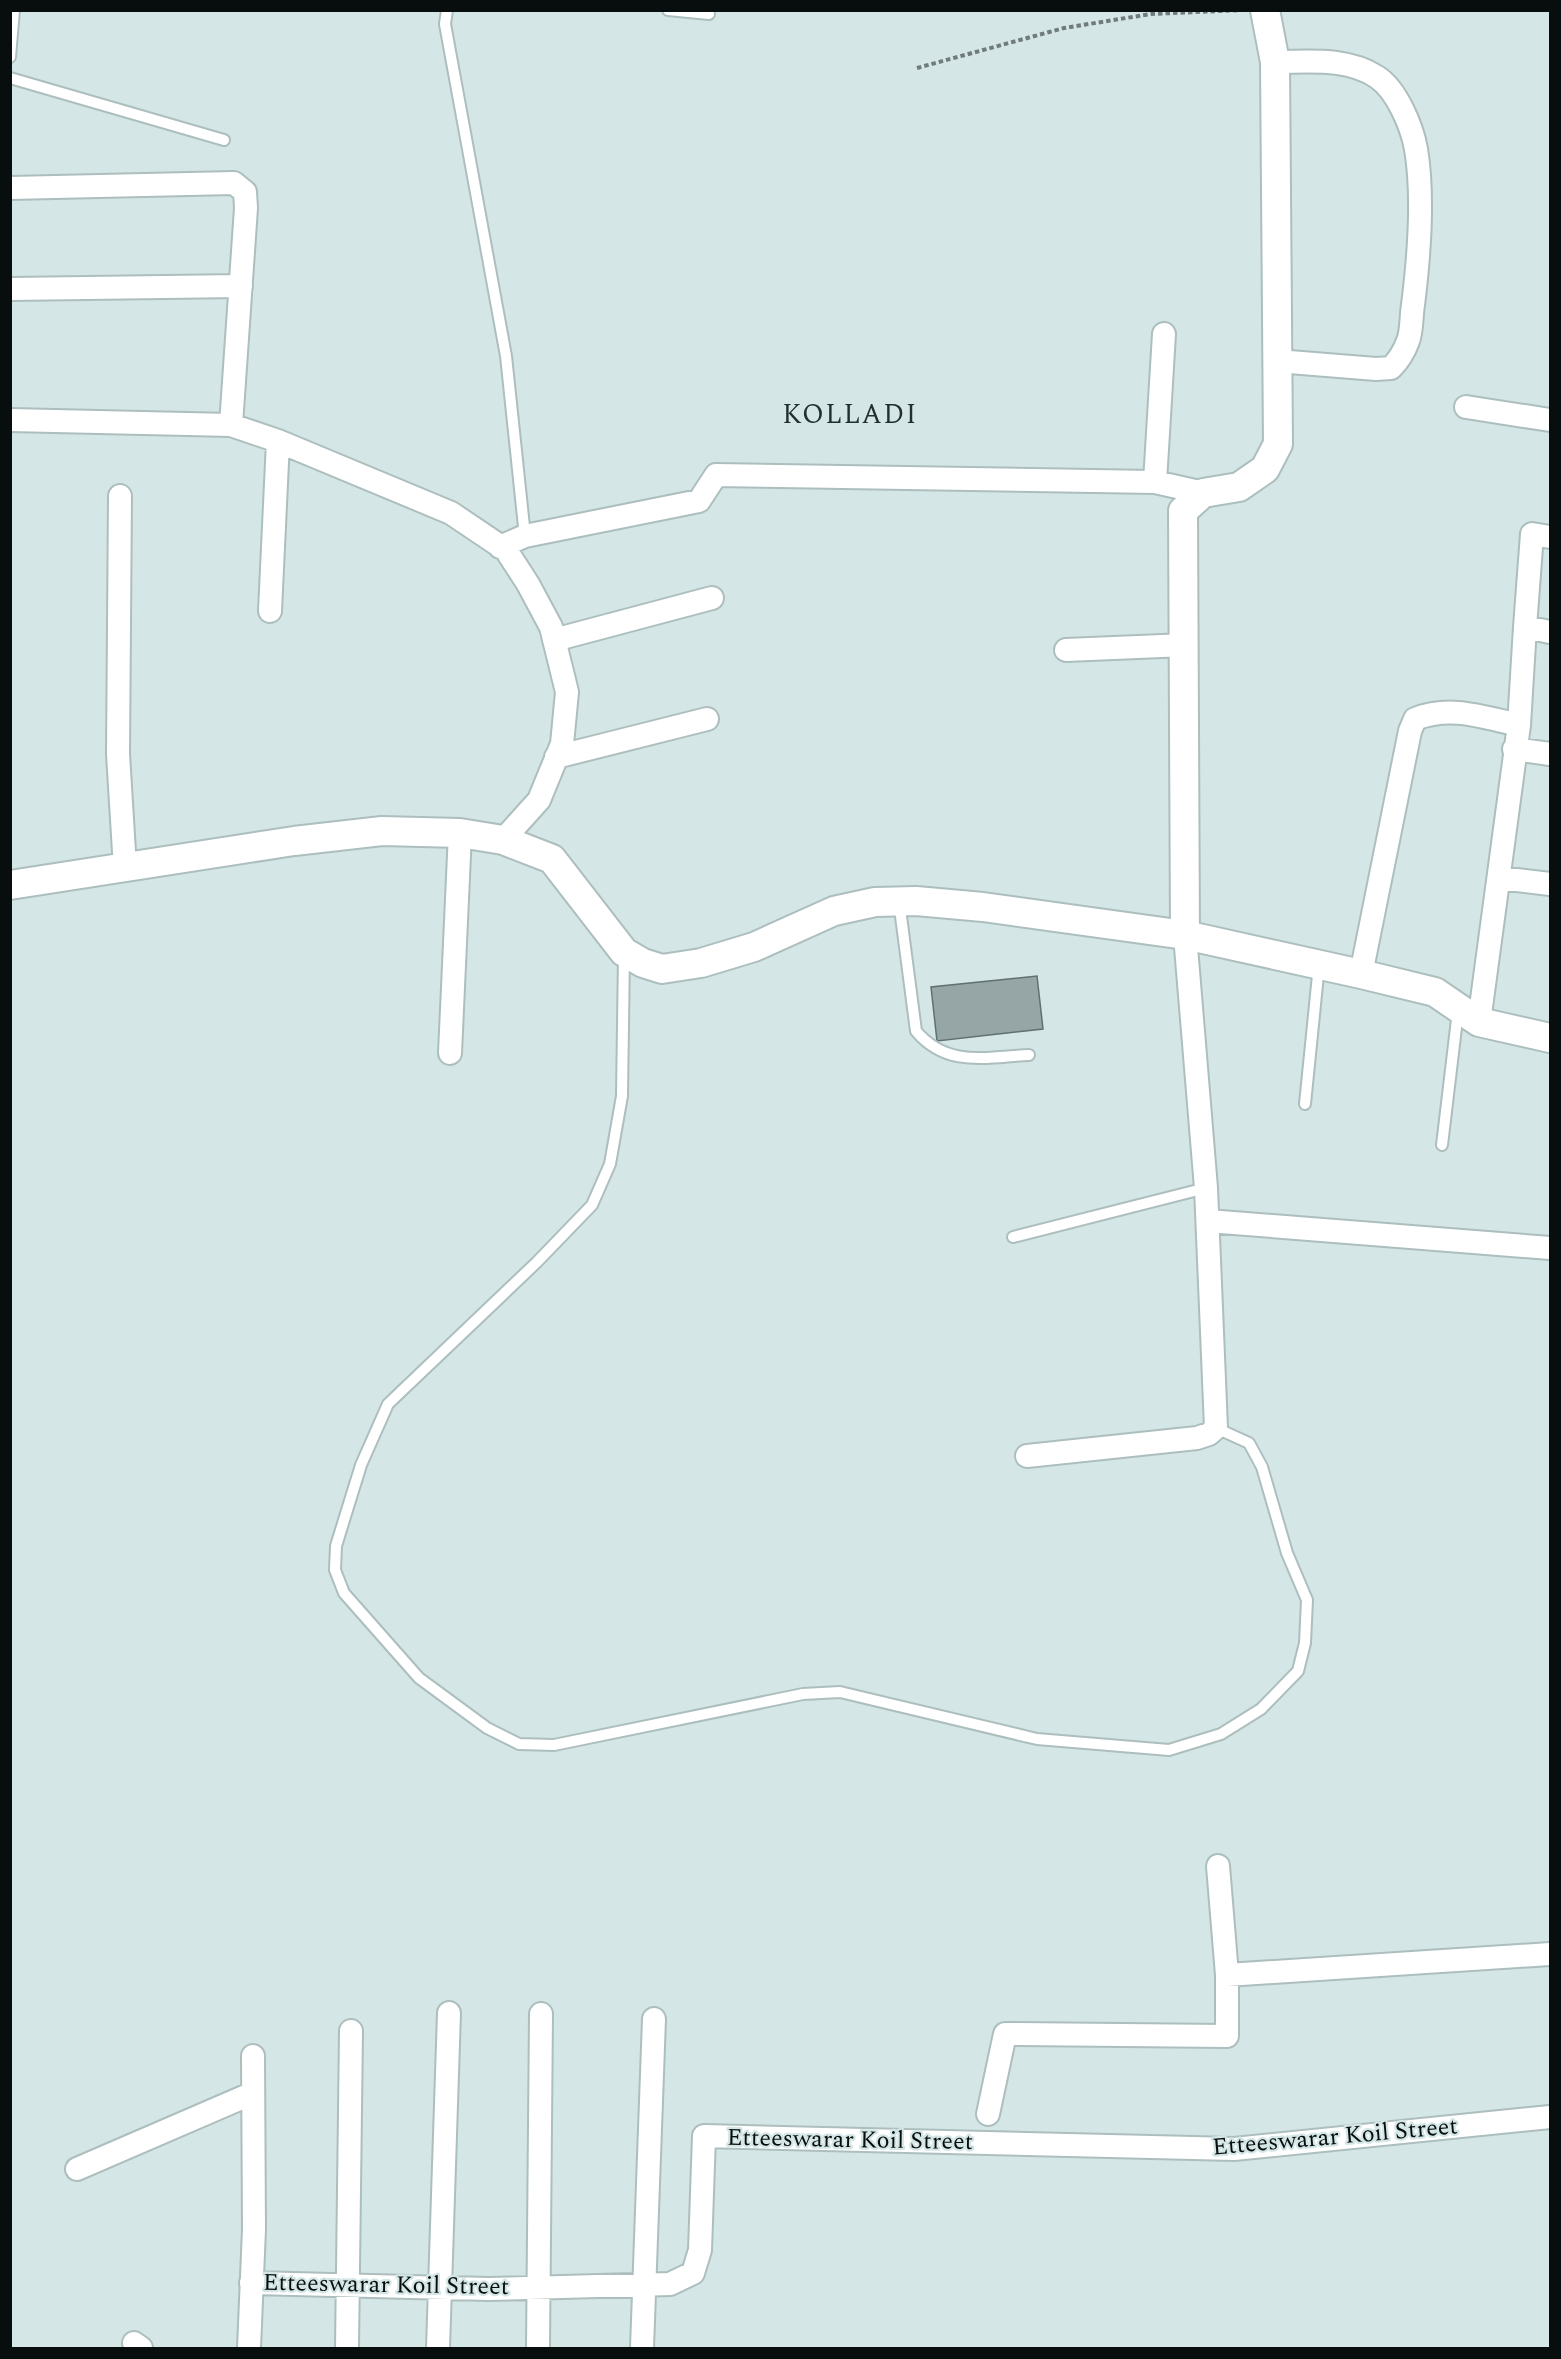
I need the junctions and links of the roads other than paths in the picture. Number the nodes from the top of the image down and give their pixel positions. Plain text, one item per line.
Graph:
1 (14, 10) edge
2 (447, 10) edge
3 (668, 10) edge
4 (1265, 10) edge
5 (710, 14) dead end
6 (11, 33) edge
7 (10, 57) edge
8 (1275, 62) junction
9 (10, 78) edge
10 (224, 140) dead end
11 (10, 188) edge
12 (241, 286) junction
13 (10, 289) edge
14 (1164, 334) dead end
15 (1277, 361) junction
16 (1466, 407) dead end
17 (10, 420) edge
18 (1551, 420) edge
19 (231, 425) junction
20 (278, 441) junction
21 (1155, 482) junction
22 (1204, 493) junction
23 (120, 496) dead end
24 (525, 536) junction
25 (1551, 537) edge
26 (500, 547) junction
27 (712, 598) dead end
28 (270, 611) dead end
29 (1525, 627) junction
30 (1551, 632) edge
31 (554, 640) junction
32 (1186, 645) junction
33 (1066, 650) dead end
34 (707, 719) dead end
35 (1519, 725) junction
36 (1514, 749) junction
37 (1551, 754) edge
38 (556, 757) junction
39 (460, 833) junction
40 (503, 840) junction
41 (125, 868) junction
42 (1500, 878) junction
43 (1551, 884) edge
44 (10, 885) edge
45 (899, 901) junction
46 (1185, 935) junction
47 (624, 952) junction
48 (1319, 964) junction
49 (1361, 974) junction
50 (1469, 1015) junction
51 (1551, 1038) edge
52 (450, 1053) dead end
53 (1029, 1054) dead end
54 (1305, 1104) dead end
55 (1442, 1145) dead end
56 (1206, 1188) junction
57 (1208, 1221) junction
58 (1013, 1237) dead end
59 (1551, 1248) edge
60 (1216, 1428) junction
61 (1027, 1456) dead end
62 (1218, 1866) dead end
63 (1551, 1954) edge
64 (1227, 1975) junction
65 (449, 2013) dead end
66 (541, 2014) dead end
67 (654, 2019) dead end
68 (351, 2031) dead end
69 (253, 2056) dead end
70 (253, 2093) junction
71 (988, 2114) dead end
72 (1551, 2117) edge
73 (77, 2169) dead end
74 (251, 2283) junction
75 (349, 2285) junction
76 (643, 2286) junction
77 (439, 2288) junction
78 (538, 2288) junction
79 (249, 2349) edge
80 (348, 2349) edge
81 (438, 2349) edge
82 (538, 2349) edge
83 (642, 2349) edge

1 - 6 lane
2 - 24 lane
3 - 5 lane
4 - 8 street
6 - 7 lane
8 - 15 street
8 - 15 street
9 - 10 lane
11 - 12 street
12 - 13 street
12 - 19 street
14 - 21 street
15 - 22 street
16 - 18 street
17 - 19 street
19 - 20 street
20 - 26 street
20 - 28 street
21 - 22 street
21 - 24 street
22 - 32 street
23 - 41 street
24 - 26 street
25 - 29 street
26 - 31 street
27 - 31 street
29 - 30 street
29 - 35 street
31 - 38 street
32 - 33 street
32 - 46 street
34 - 38 street
35 - 36 street
35 - 49 street
36 - 37 street
36 - 42 street
38 - 40 street
39 - 40 street
39 - 41 street
39 - 52 street
40 - 47 street
41 - 44 street
42 - 43 street
42 - 50 street
45 - 46 street
45 - 47 street
45 - 53 lane
46 - 48 street
46 - 56 street
47 - 60 lane
48 - 49 street
48 - 54 lane
49 - 50 street
50 - 51 street
50 - 55 lane
56 - 57 street
56 - 58 lane
57 - 59 street
57 - 60 street
60 - 61 street
62 - 64 street
63 - 64 street
64 - 71 street
65 - 77 street
66 - 78 street
67 - 76 street
68 - 75 street
69 - 70 street, Etteeswarar Koil Street
70 - 73 street
70 - 74 street, Etteeswarar Koil Street
72 - 76 street, Etteeswarar Koil Street
74 - 75 street, Etteeswarar Koil Street
74 - 79 street
75 - 77 street, Etteeswarar Koil Street
75 - 80 street
76 - 78 street, Etteeswarar Koil Street
76 - 83 street
77 - 78 street, Etteeswarar Koil Street
77 - 81 street
78 - 82 street

